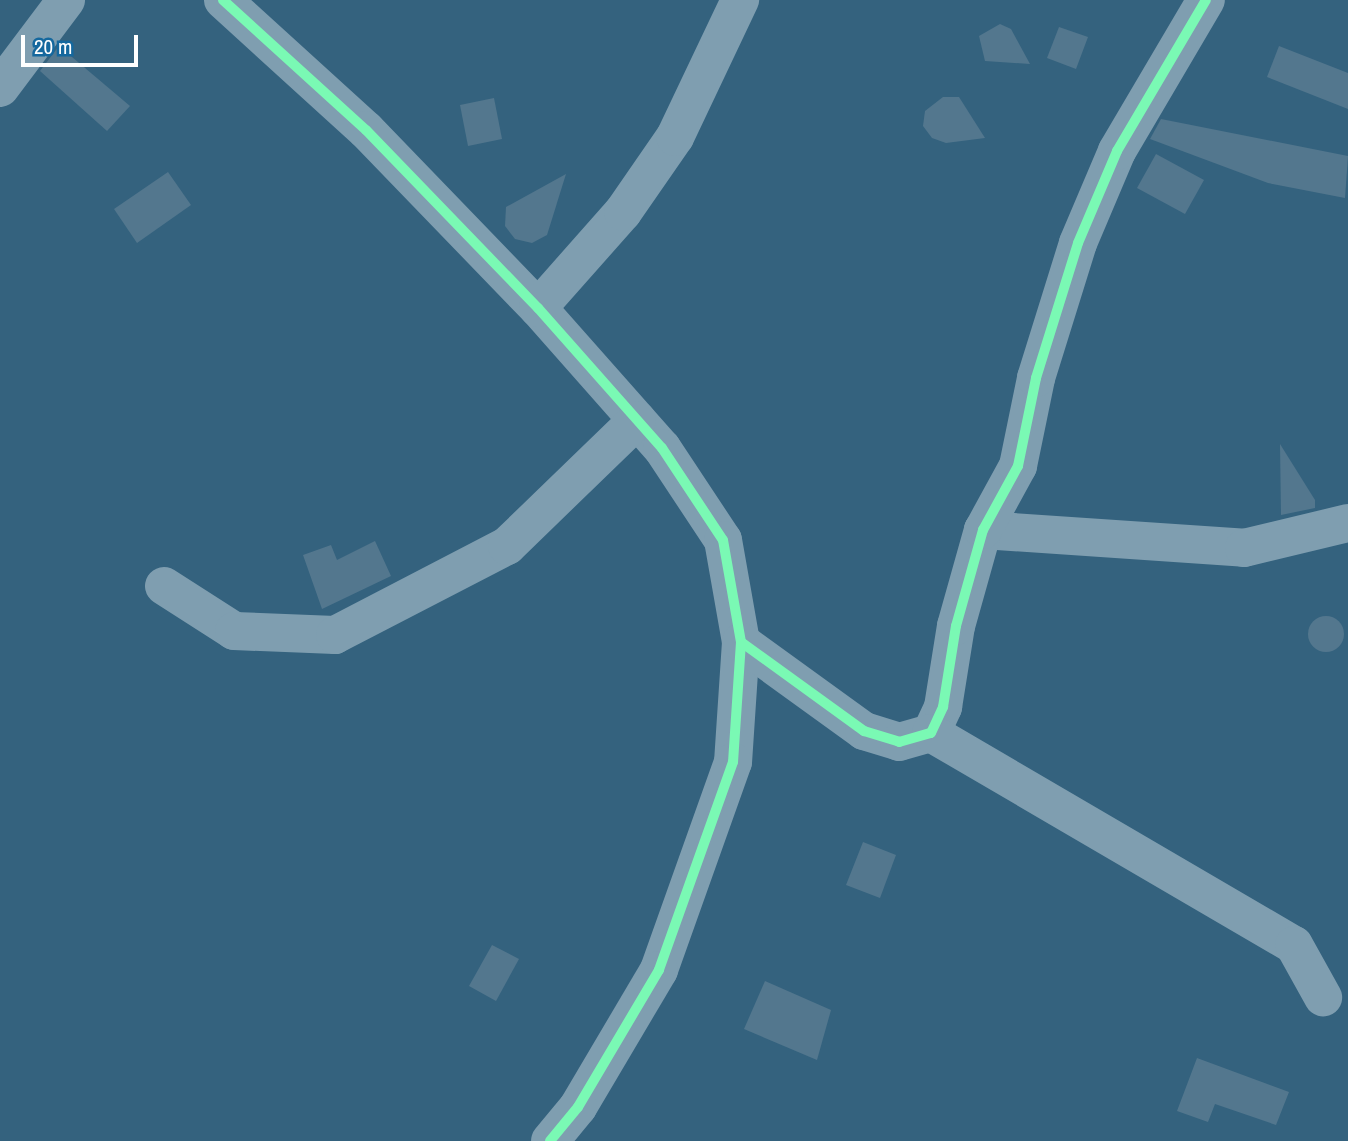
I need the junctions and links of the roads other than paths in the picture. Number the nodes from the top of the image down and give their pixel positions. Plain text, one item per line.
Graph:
1 (66, 0) edge
2 (222, 0) edge
3 (740, 0) edge
4 (1206, 0) edge
5 (0, 88) edge
6 (538, 309) junction
7 (637, 420) junction
8 (1348, 523) edge
9 (983, 530) junction
10 (164, 586) dead end
11 (741, 642) junction
12 (931, 733) junction
13 (1323, 997) dead end
14 (550, 1141) edge

1 - 5 street
2 - 6 street
3 - 6 street
4 - 9 street
6 - 7 street
7 - 10 street
7 - 11 street
8 - 9 street
9 - 12 street
11 - 12 street
11 - 14 street
12 - 13 street

